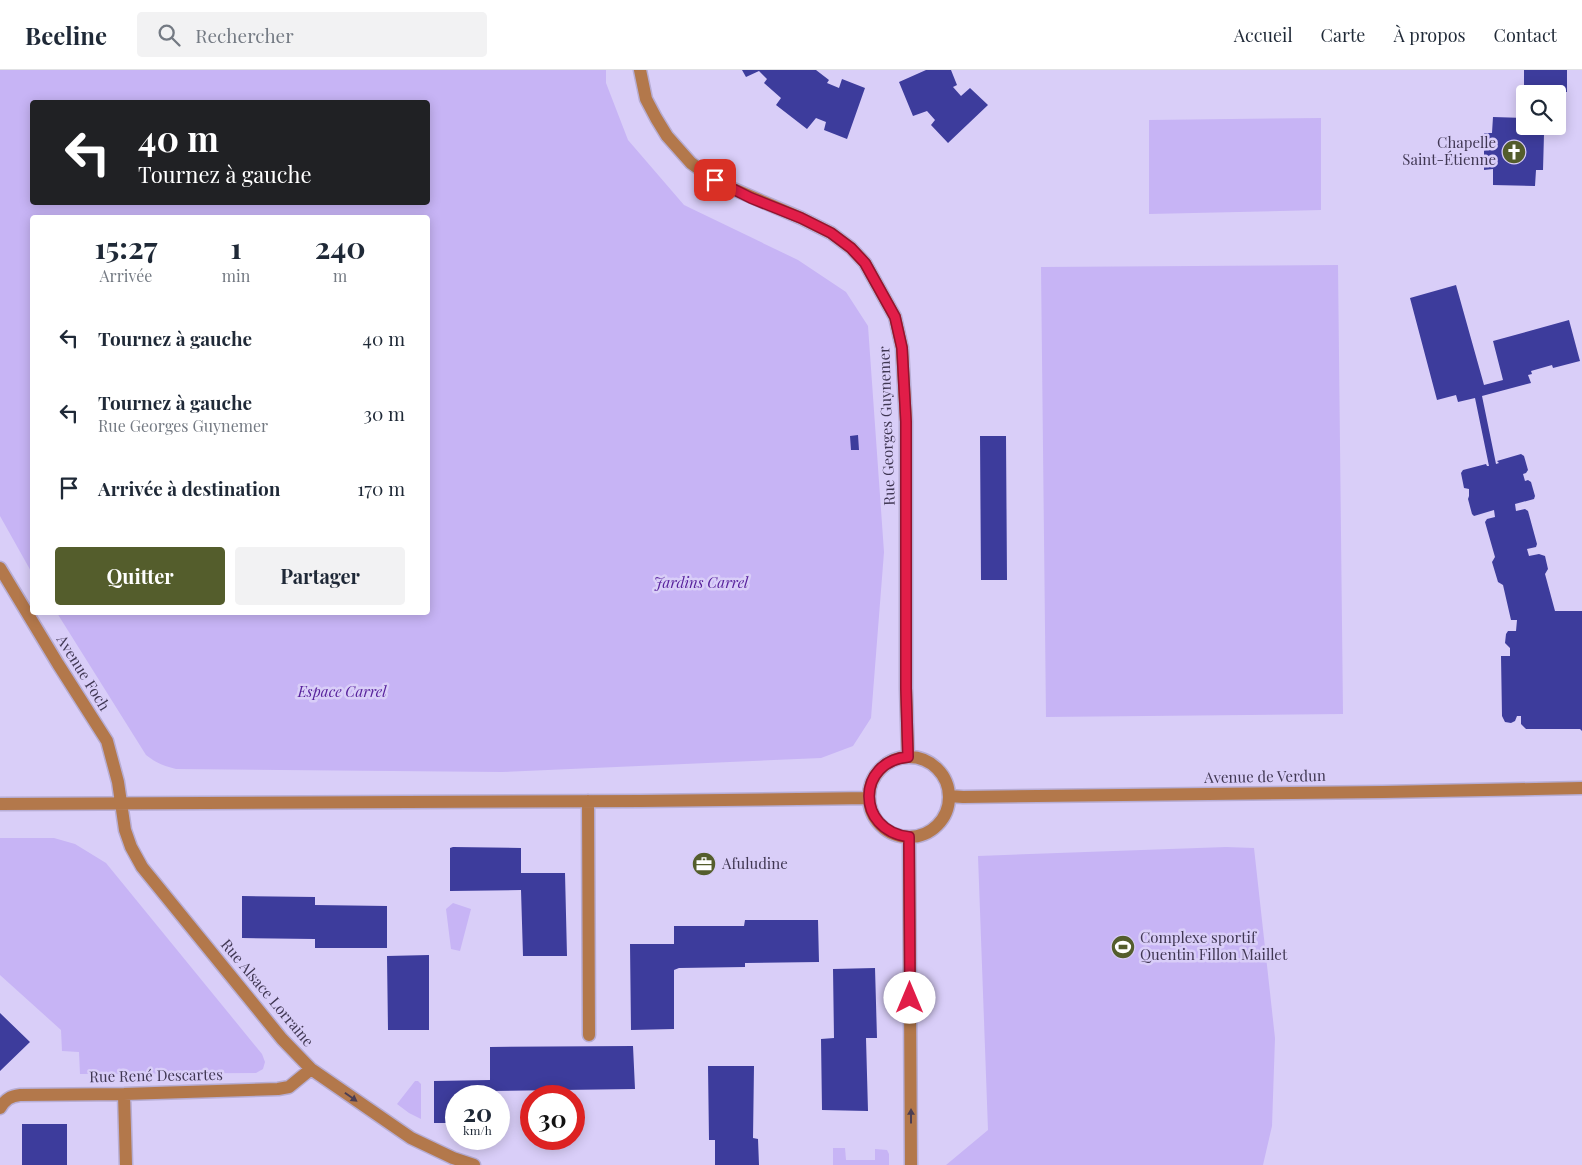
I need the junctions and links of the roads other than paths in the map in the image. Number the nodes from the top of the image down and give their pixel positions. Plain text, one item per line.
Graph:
1 (640, 70) edge
2 (0, 568) edge
3 (908, 757) junction
4 (1582, 788) edge
5 (949, 796) junction
6 (869, 798) junction
7 (588, 801) junction
8 (121, 802) junction
9 (0, 804) edge
10 (909, 837) junction
11 (589, 1035) dead end
12 (311, 1069) junction
13 (124, 1094) junction
14 (0, 1108) edge
15 (126, 1165) edge
16 (474, 1165) edge
17 (911, 1165) edge

1 - 3 street, Rue Georges Guynemer
2 - 8 street, Avenue Foch
3 - 5 street
3 - 6 street
4 - 5 street, Avenue de Verdun
5 - 10 street
6 - 7 street
6 - 10 street
7 - 8 street
7 - 11 street
8 - 9 street
8 - 12 street, Rue Alsace Lorraine
17 -> 10 street
12 - 13 street, Rue René Descartes
12 -> 16 street, Rue Alsace Lorraine
13 - 14 street, Rue René Descartes
13 - 15 street

